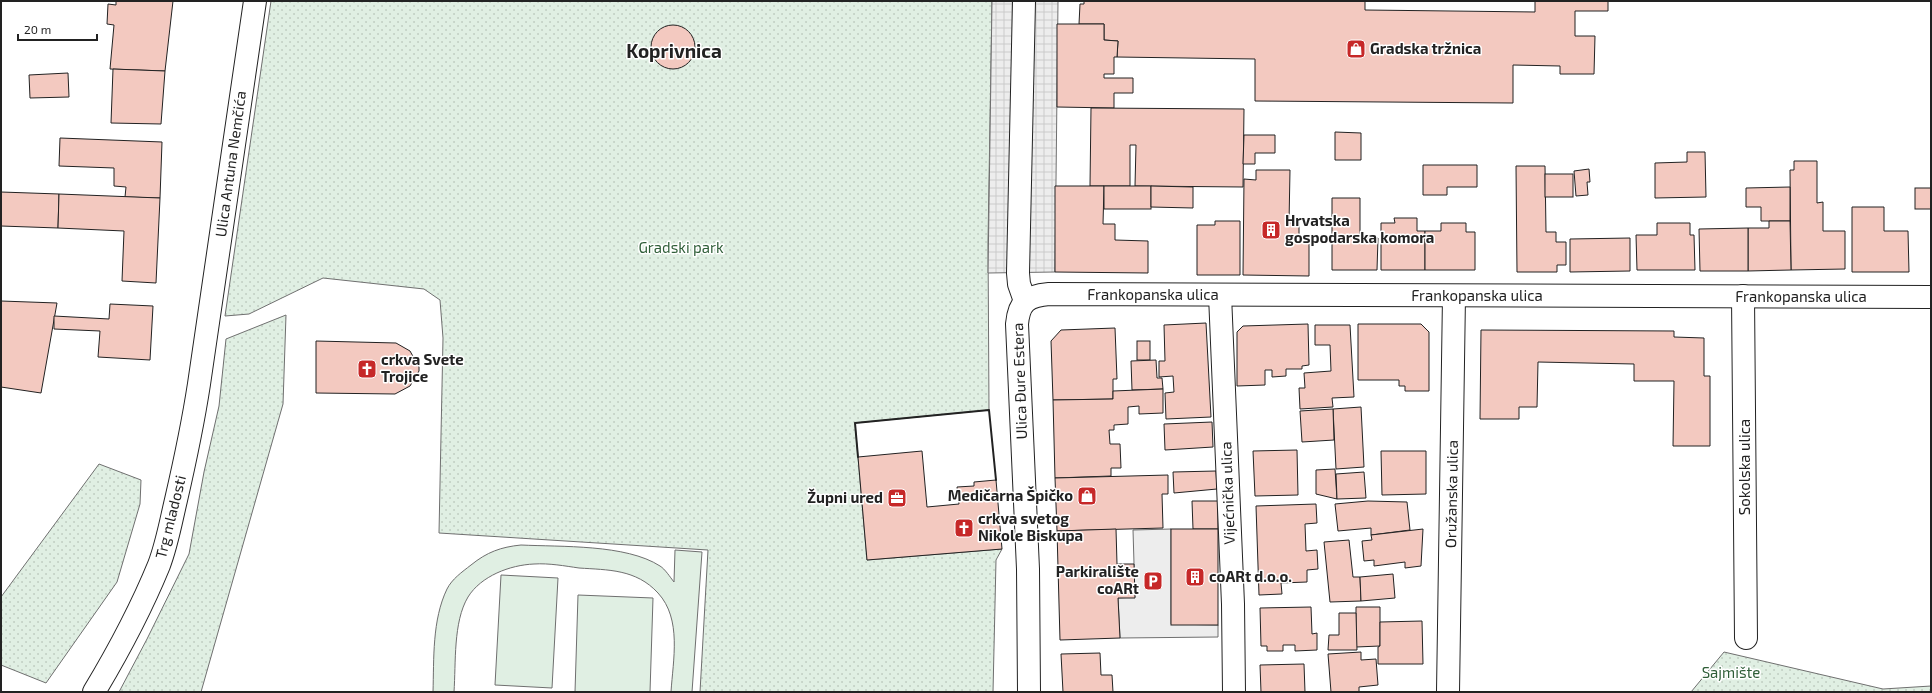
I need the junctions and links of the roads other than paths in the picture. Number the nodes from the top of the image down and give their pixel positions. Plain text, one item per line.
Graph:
1 (255, 1) edge
2 (1024, 1) edge
3 (1220, 295) junction
4 (1454, 296) junction
5 (1743, 296) junction
6 (1931, 298) edge
7 (1025, 301) junction
8 (208, 328) joint
9 (1746, 638) dead end
10 (94, 692) edge
11 (1029, 692) edge
12 (1234, 692) edge
13 (1448, 692) edge

1 - 8 street, Ulica Antuna Nemčića
2 - 7 street, Ulica Đure Estera
3 - 4 street, Frankopanska ulica
3 - 7 street, Frankopanska ulica
3 - 12 street, Vijećnička ulica
4 - 5 street, Frankopanska ulica
4 - 13 street, Oružanska ulica
5 - 6 street, Frankopanska ulica
5 - 9 street, Sokolska ulica
7 - 11 street, Ulica Đure Estera
8 - 10 street, Trg mladosti

